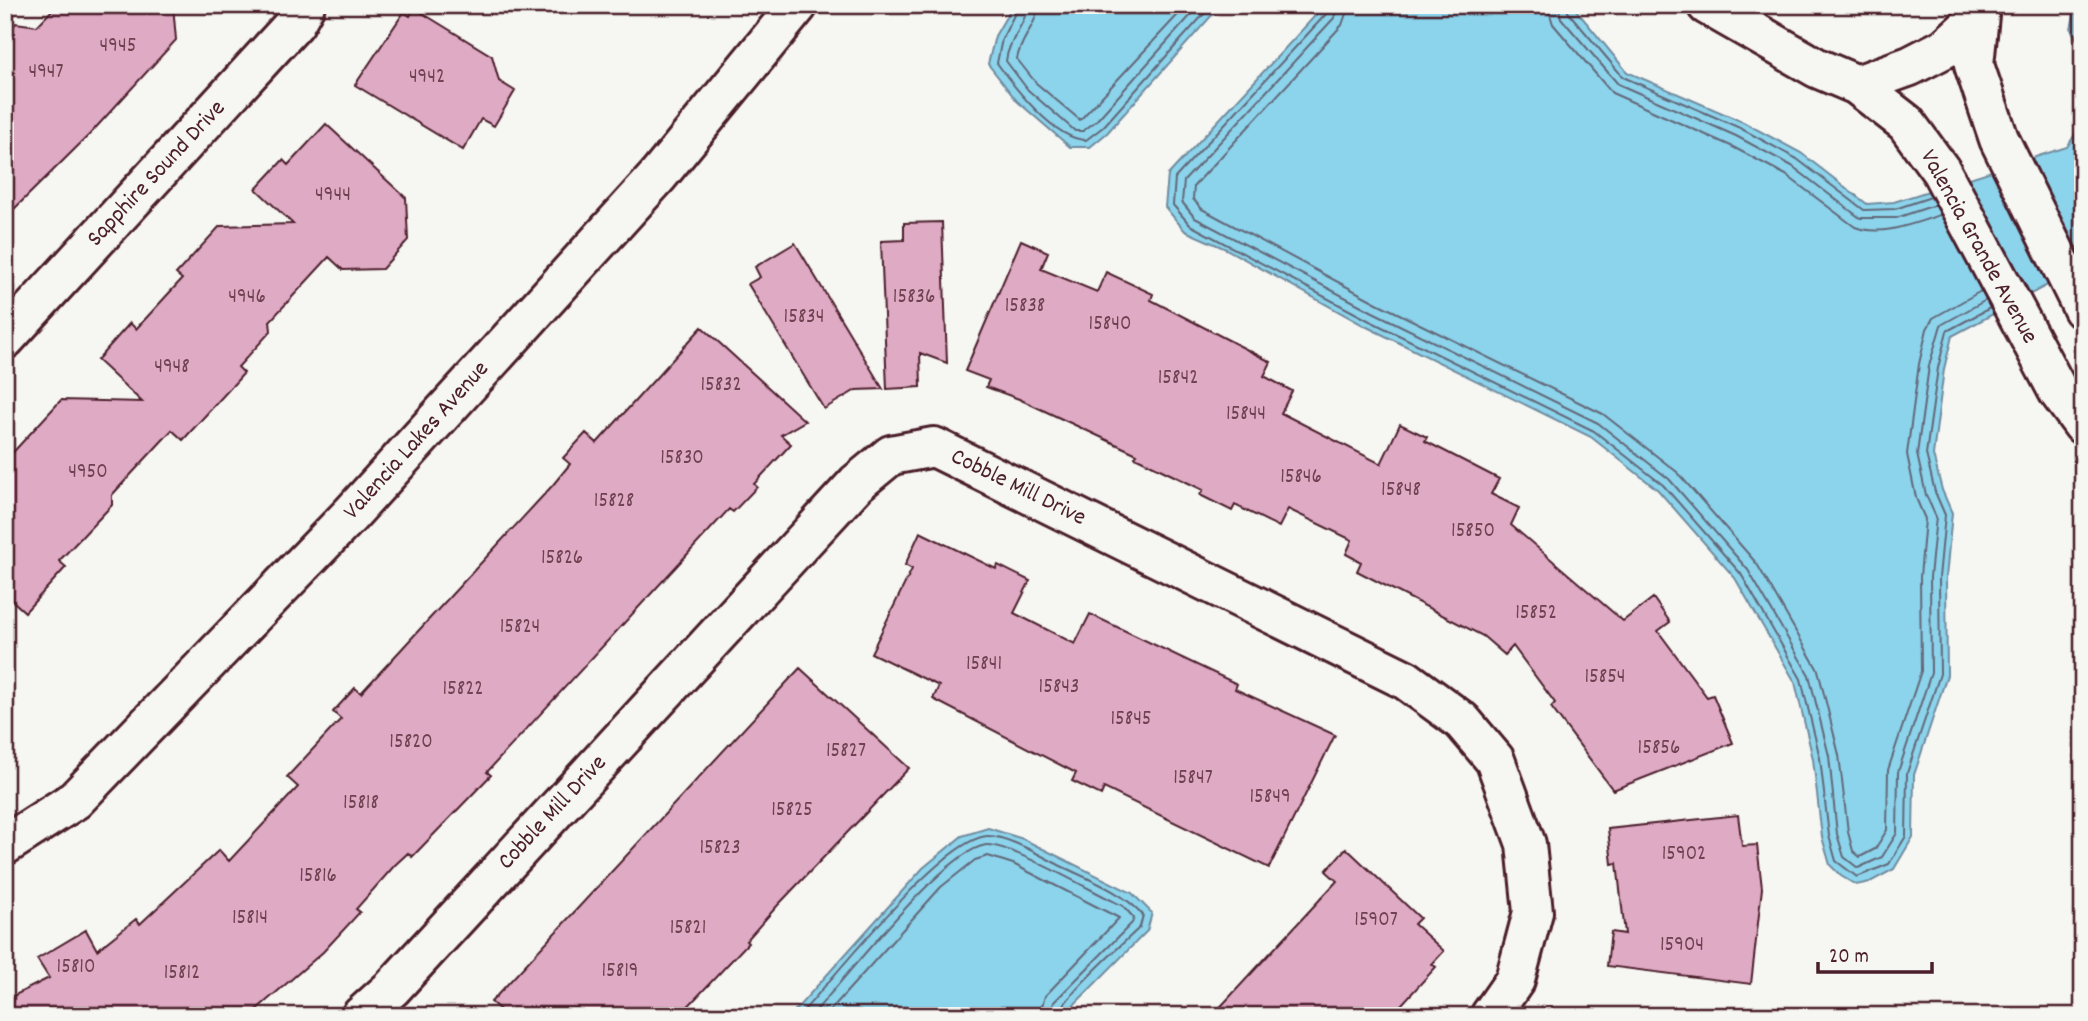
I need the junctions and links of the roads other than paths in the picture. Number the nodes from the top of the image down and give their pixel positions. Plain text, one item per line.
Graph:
1 (305, 5) edge
2 (798, 5) edge
3 (1707, 5) edge
4 (1979, 11) edge
5 (1857, 85) junction
6 (2083, 309) edge
7 (5, 339) edge
8 (2083, 425) edge
9 (5, 845) edge
10 (361, 1016) edge
11 (1490, 1016) edge

1 - 7 street, Sapphire Sound Drive
2 - 9 street, Valencia Lakes Avenue
3 - 5 street, Valencia Grande Avenue
4 - 5 street
4 - 6 street
5 - 8 street, Valencia Grande Avenue
10 - 11 street, Cobble Mill Drive

